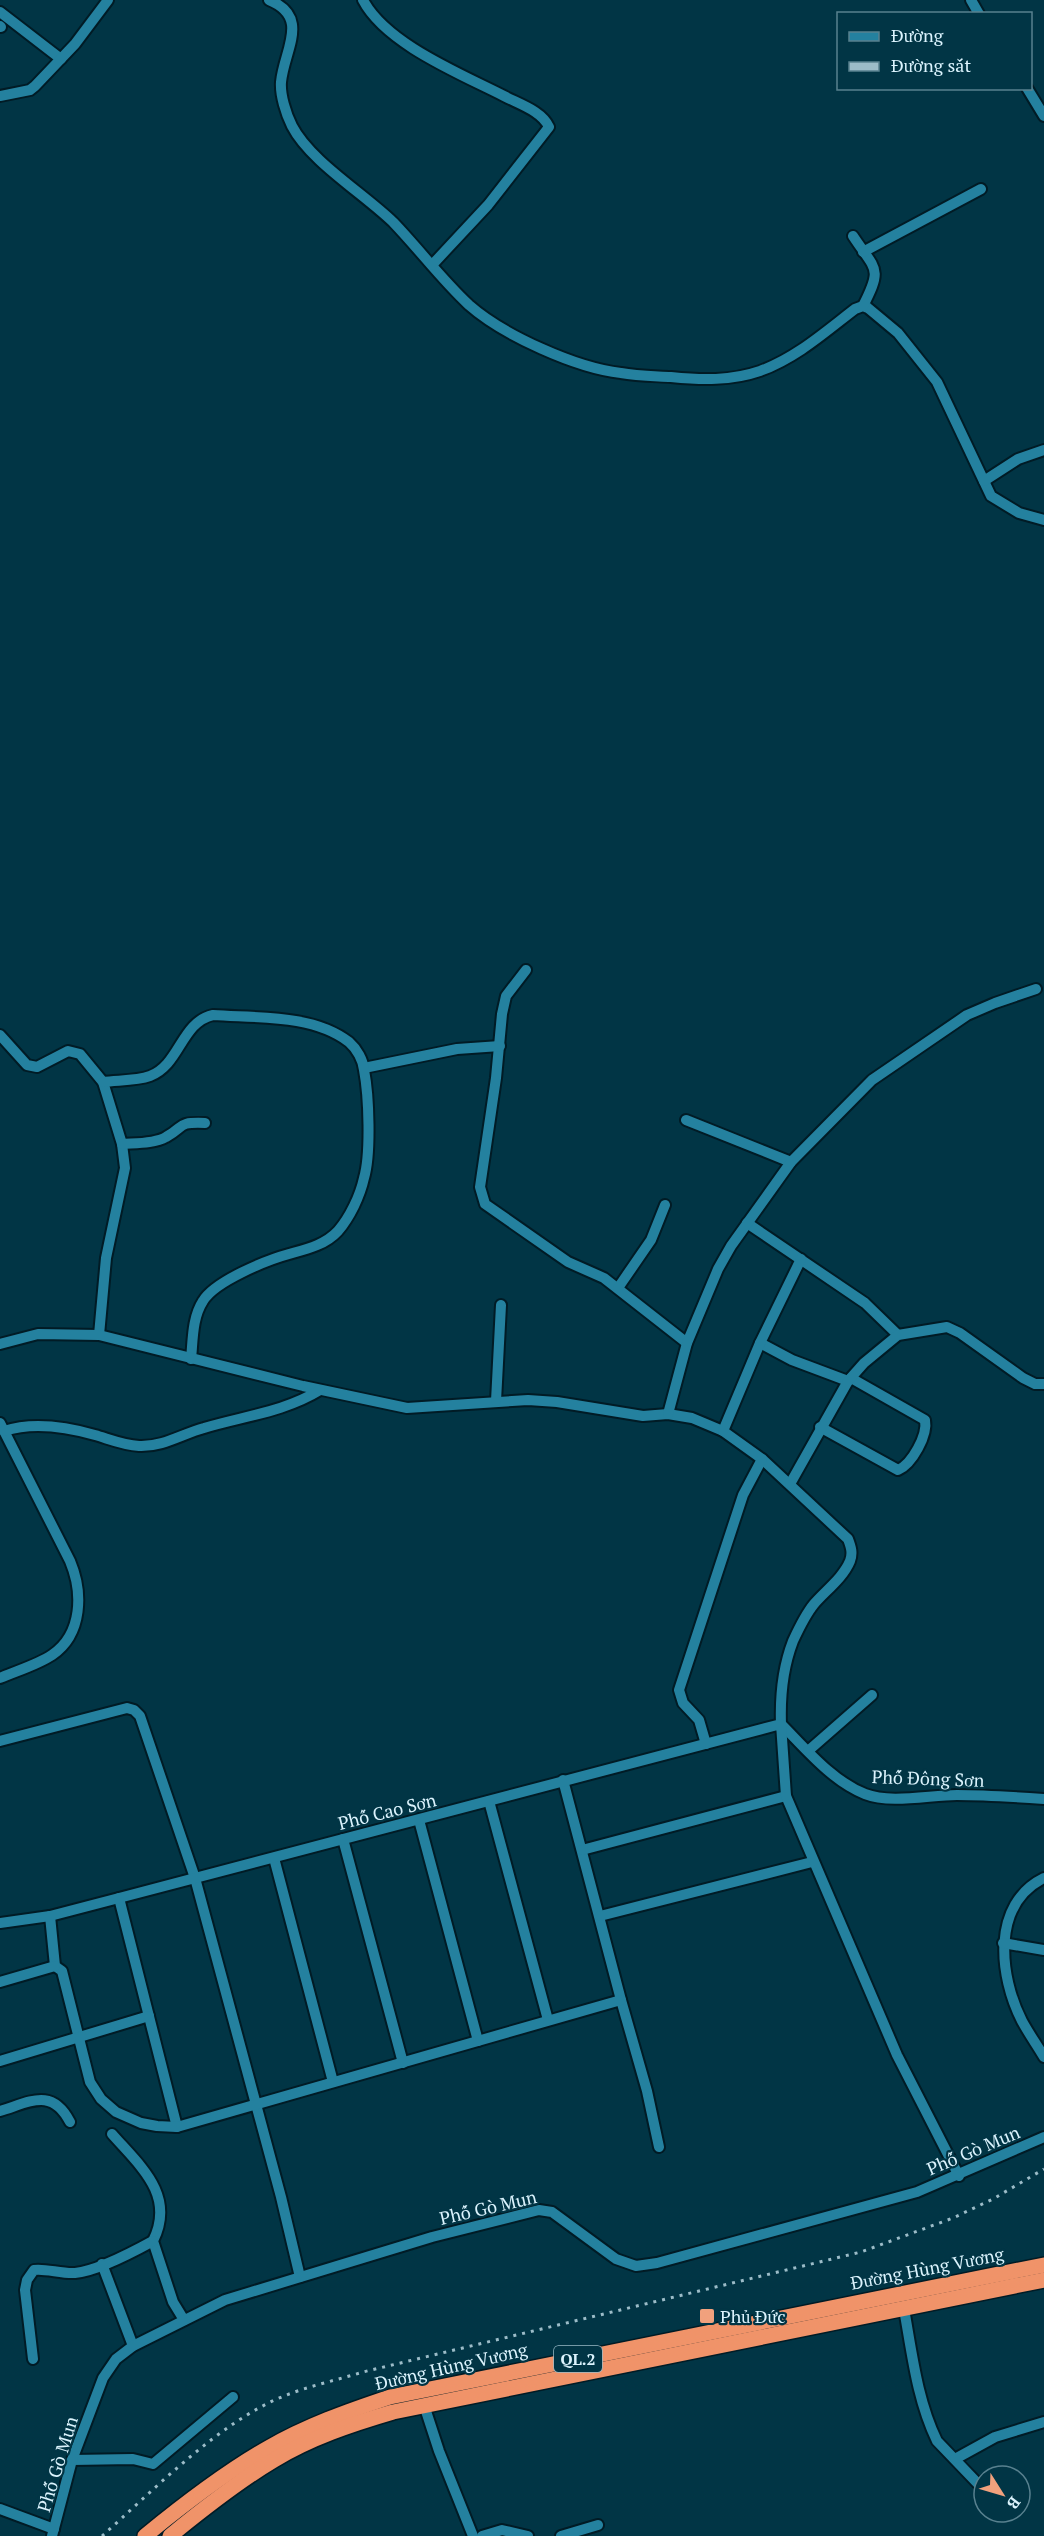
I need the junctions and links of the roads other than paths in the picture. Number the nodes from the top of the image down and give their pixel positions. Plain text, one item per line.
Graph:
1 (108, 0) edge
2 (269, 0) edge
3 (363, 0) edge
4 (0, 12) edge
5 (61, 59) junction
6 (1028, 90) edge
7 (0, 96) edge
8 (1044, 116) edge
9 (981, 189) dead end
10 (853, 236) dead end
11 (863, 252) junction
12 (432, 265) junction
13 (863, 306) junction
14 (1044, 450) edge
15 (984, 481) junction
16 (1044, 520) edge
17 (526, 970) dead end
18 (1036, 989) dead end
19 (0, 1035) edge
20 (500, 1046) junction
21 (364, 1068) junction
22 (103, 1082) junction
23 (686, 1120) dead end
24 (205, 1123) dead end
25 (122, 1144) junction
26 (790, 1162) junction
27 (665, 1205) dead end
28 (747, 1222) junction
29 (801, 1259) junction
30 (618, 1288) junction
31 (501, 1305) dead end
32 (99, 1335) junction
33 (898, 1335) junction
34 (687, 1343) junction
35 (760, 1343) junction
36 (0, 1344) edge
37 (191, 1359) junction
38 (849, 1379) junction
39 (1044, 1384) edge
40 (320, 1390) junction
41 (496, 1401) junction
42 (668, 1414) junction
43 (2, 1427) edge
44 (820, 1427) junction
45 (723, 1431) junction
46 (762, 1459) junction
47 (790, 1484) junction
48 (0, 1678) edge
49 (872, 1695) dead end
50 (781, 1724) junction
51 (0, 1741) edge
52 (706, 1744) junction
53 (808, 1750) junction
54 (563, 1780) junction
55 (786, 1796) junction
56 (1044, 1799) edge
57 (489, 1801) junction
58 (419, 1820) junction
59 (343, 1839) junction
60 (582, 1850) junction
61 (274, 1858) junction
62 (812, 1862) junction
63 (195, 1878) junction
64 (1044, 1878) edge
65 (119, 1898) junction
66 (50, 1916) junction
67 (600, 1916) junction
68 (0, 1923) edge
69 (1003, 1943) junction
70 (1044, 1950) edge
71 (55, 1966) junction
72 (0, 1982) edge
73 (621, 2000) junction
74 (149, 2016) junction
75 (548, 2020) junction
76 (79, 2037) junction
77 (478, 2041) junction
78 (1043, 2054) edge
79 (0, 2061) edge
80 (403, 2063) junction
81 (333, 2082) junction
82 (255, 2103) junction
83 (0, 2111) edge
84 (70, 2122) dead end
85 (177, 2127) junction
86 (112, 2134) dead end
87 (1044, 2137) edge
88 (659, 2147) dead end
89 (959, 2176) junction
90 (153, 2241) junction
91 (102, 2264) junction
92 (1044, 2265) edge
93 (300, 2277) junction
94 (1044, 2280) edge
95 (904, 2309) junction
96 (184, 2320) junction
97 (133, 2346) junction
98 (33, 2359) dead end
99 (233, 2397) dead end
100 (424, 2405) junction
101 (1044, 2422) edge
102 (955, 2459) junction
103 (72, 2460) junction
104 (972, 2477) edge
105 (0, 2509) edge
106 (598, 2525) dead end
107 (53, 2533) edge
108 (145, 2536) edge
109 (170, 2536) edge
110 (473, 2536) edge
111 (482, 2536) edge
112 (528, 2536) edge
113 (561, 2536) edge

1 - 5 street
2 - 12 street
3 - 12 street
4 - 5 street
5 - 7 street
6 - 8 street
9 - 11 street
10 - 11 street
11 - 13 street
12 - 13 street
13 - 15 street
14 - 15 street
15 - 16 street
17 - 20 street
18 - 26 street
19 - 22 street
20 - 21 street
20 - 30 street
21 - 22 street
21 - 37 street
22 - 25 street
23 - 26 street
24 - 25 street
25 - 32 street
26 - 28 street
27 - 30 street
28 - 29 street
28 - 34 street
29 - 33 street
29 - 35 street
30 - 34 street
31 - 41 street
32 - 36 street
32 - 37 street
33 - 38 street
33 - 39 street
34 - 42 street
35 - 38 street
35 - 45 street
37 - 40 street
38 - 44 street
38 - 44 street
40 - 41 street
40 - 43 street
41 - 42 street
42 - 45 street
43 - 48 street
44 - 47 street
45 - 46 street
46 - 47 street
46 - 52 street
47 - 50 street
49 - 53 street
50 - 52 street, Phố Cao Sơn
50 - 53 street, Phố Đông Sơn
50 - 55 street
51 - 63 street
52 - 54 street, Phố Cao Sơn
53 - 56 street, Phố Đông Sơn
54 - 57 street, Phố Cao Sơn
54 - 60 street
55 - 60 street
55 - 62 street
57 - 58 street, Phố Cao Sơn
57 - 75 street
58 - 59 street, Phố Cao Sơn
58 - 77 street
59 - 61 street, Phố Cao Sơn
59 - 80 street
60 - 67 street
61 - 63 street, Phố Cao Sơn
61 - 81 street
62 - 67 street
62 - 89 street
63 - 65 street, Phố Cao Sơn
63 - 82 street
64 - 69 street
65 - 66 street, Phố Cao Sơn
65 - 74 street
66 - 68 street, Phố Cao Sơn
66 - 71 street
67 - 73 street
69 - 70 street
69 - 78 street
71 - 72 street
71 - 76 street
73 - 75 street
73 - 88 street
74 - 76 street
74 - 85 street
75 - 77 street
76 - 79 street
76 - 85 street
77 - 80 street
80 - 81 street
81 - 82 street
82 - 85 street
82 - 93 street
83 - 84 street
86 - 90 street
87 - 89 street, Phố Gò Mun
89 - 93 street, Phố Gò Mun
90 - 91 street
90 - 96 street
91 - 97 street
91 - 98 street
92 - 108 highway, Đường Hùng Vương / QL.2
93 - 96 street, Phố Gò Mun
94 - 95 highway, Đường Hùng Vương / QL.2
95 - 100 highway, Đường Hùng Vương / QL.2
95 - 102 street
96 - 97 street, Phố Gò Mun
97 - 103 street, Phố Gò Mun
99 - 103 street
100 - 109 highway, Đường Hùng Vương / QL.2
100 - 110 street
101 - 102 street
102 - 104 street
103 - 107 street, Phố Gò Mun
105 - 107 street
106 - 113 street
111 - 112 street

